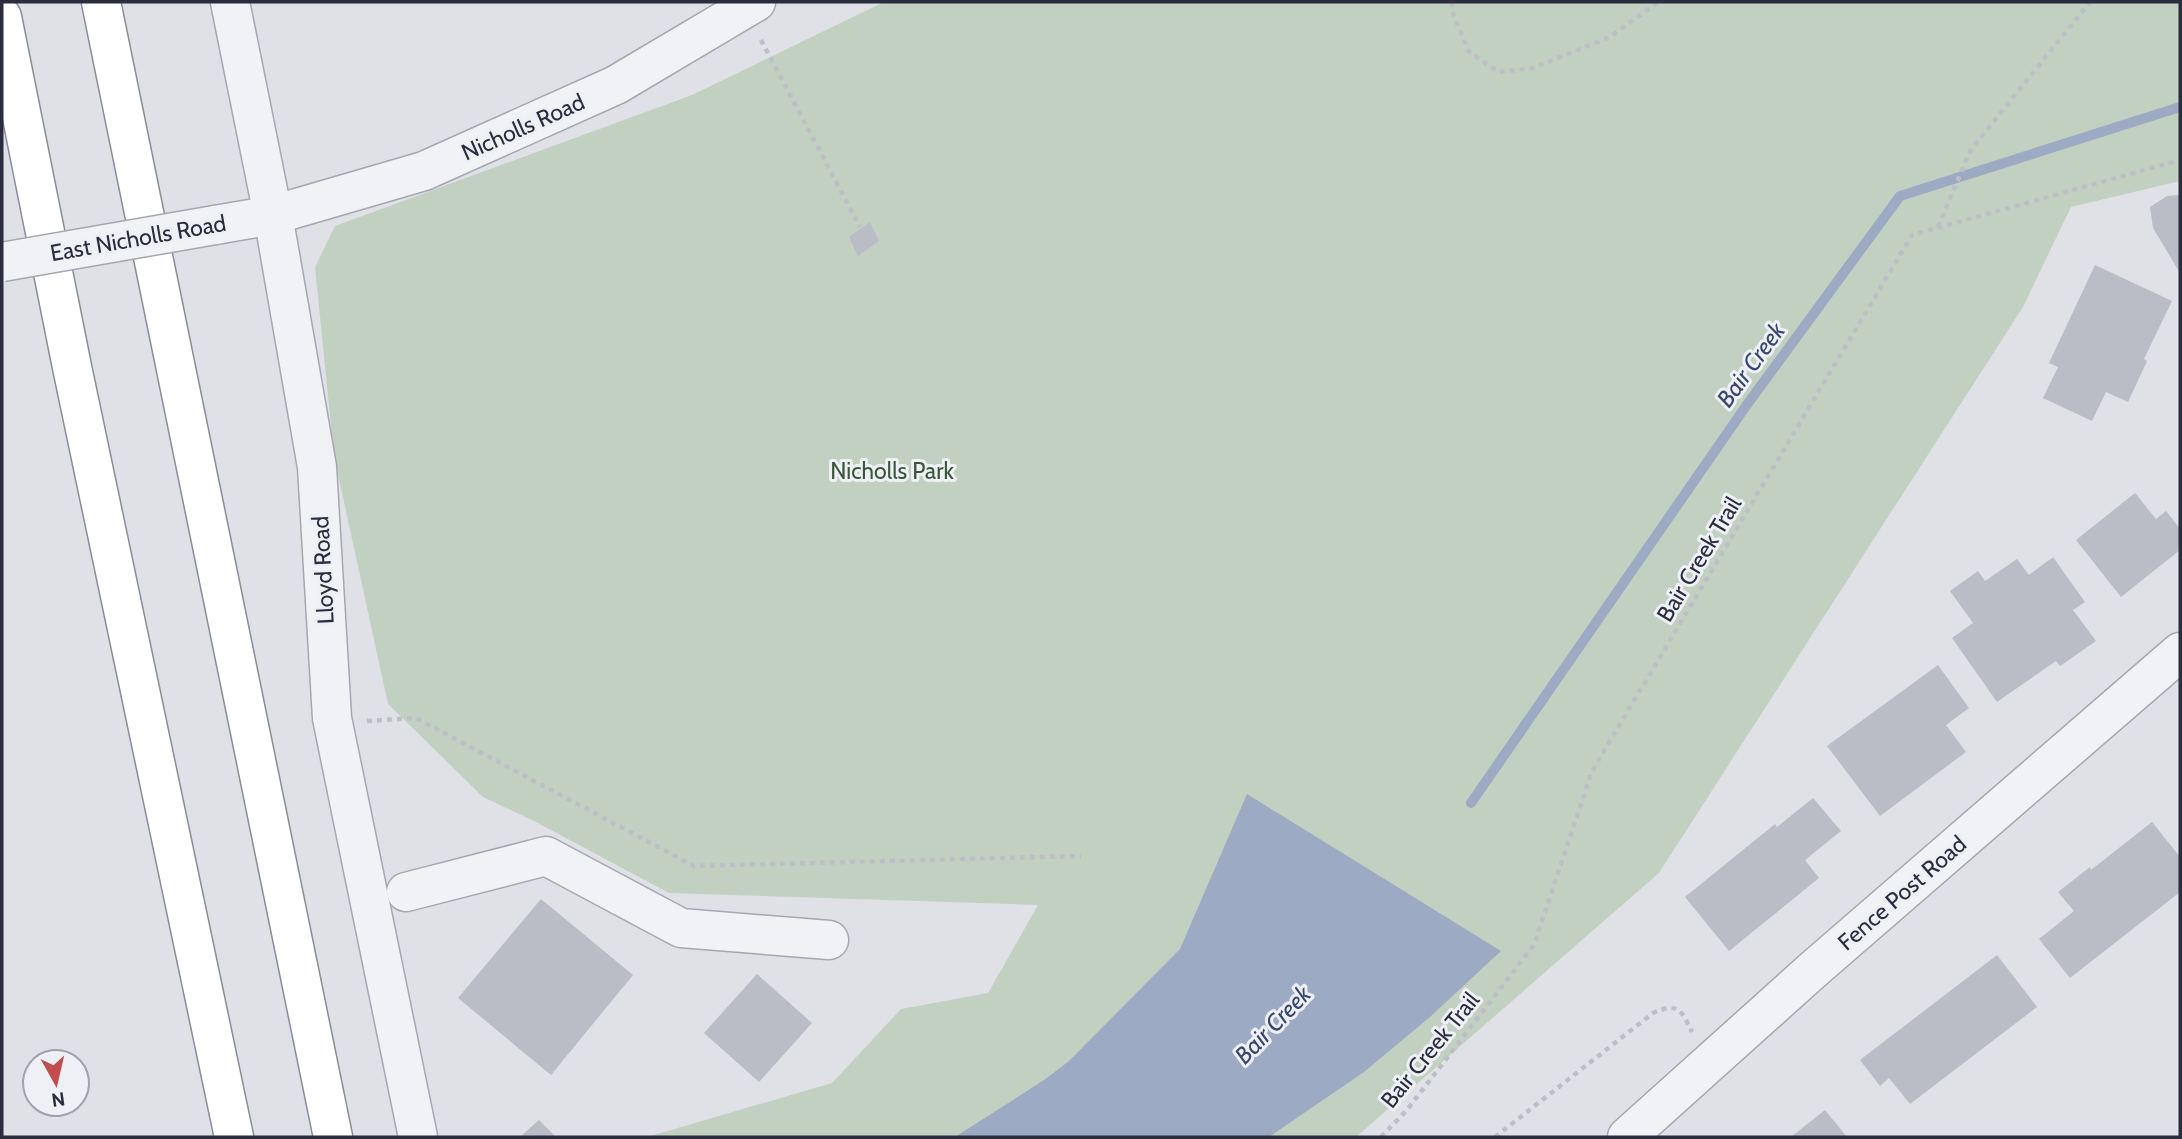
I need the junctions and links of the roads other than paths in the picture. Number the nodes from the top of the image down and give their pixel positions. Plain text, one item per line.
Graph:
1 (101, 2) edge
2 (230, 2) edge
3 (750, 5) edge
4 (2, 18) edge
5 (273, 215) junction
6 (2, 261) edge
7 (2180, 652) edge
8 (406, 892) dead end
9 (829, 940) dead end
10 (234, 1137) edge
11 (334, 1137) edge
12 (418, 1137) edge
13 (1627, 1137) edge

1 - 11 highway
2 - 5 street, Lloyd Road
3 - 5 street, Nicholls Road
4 - 10 highway
5 - 6 street, East Nicholls Road, bridge
5 - 12 street, Lloyd Road
7 - 13 street, Fence Post Road
8 - 9 street

